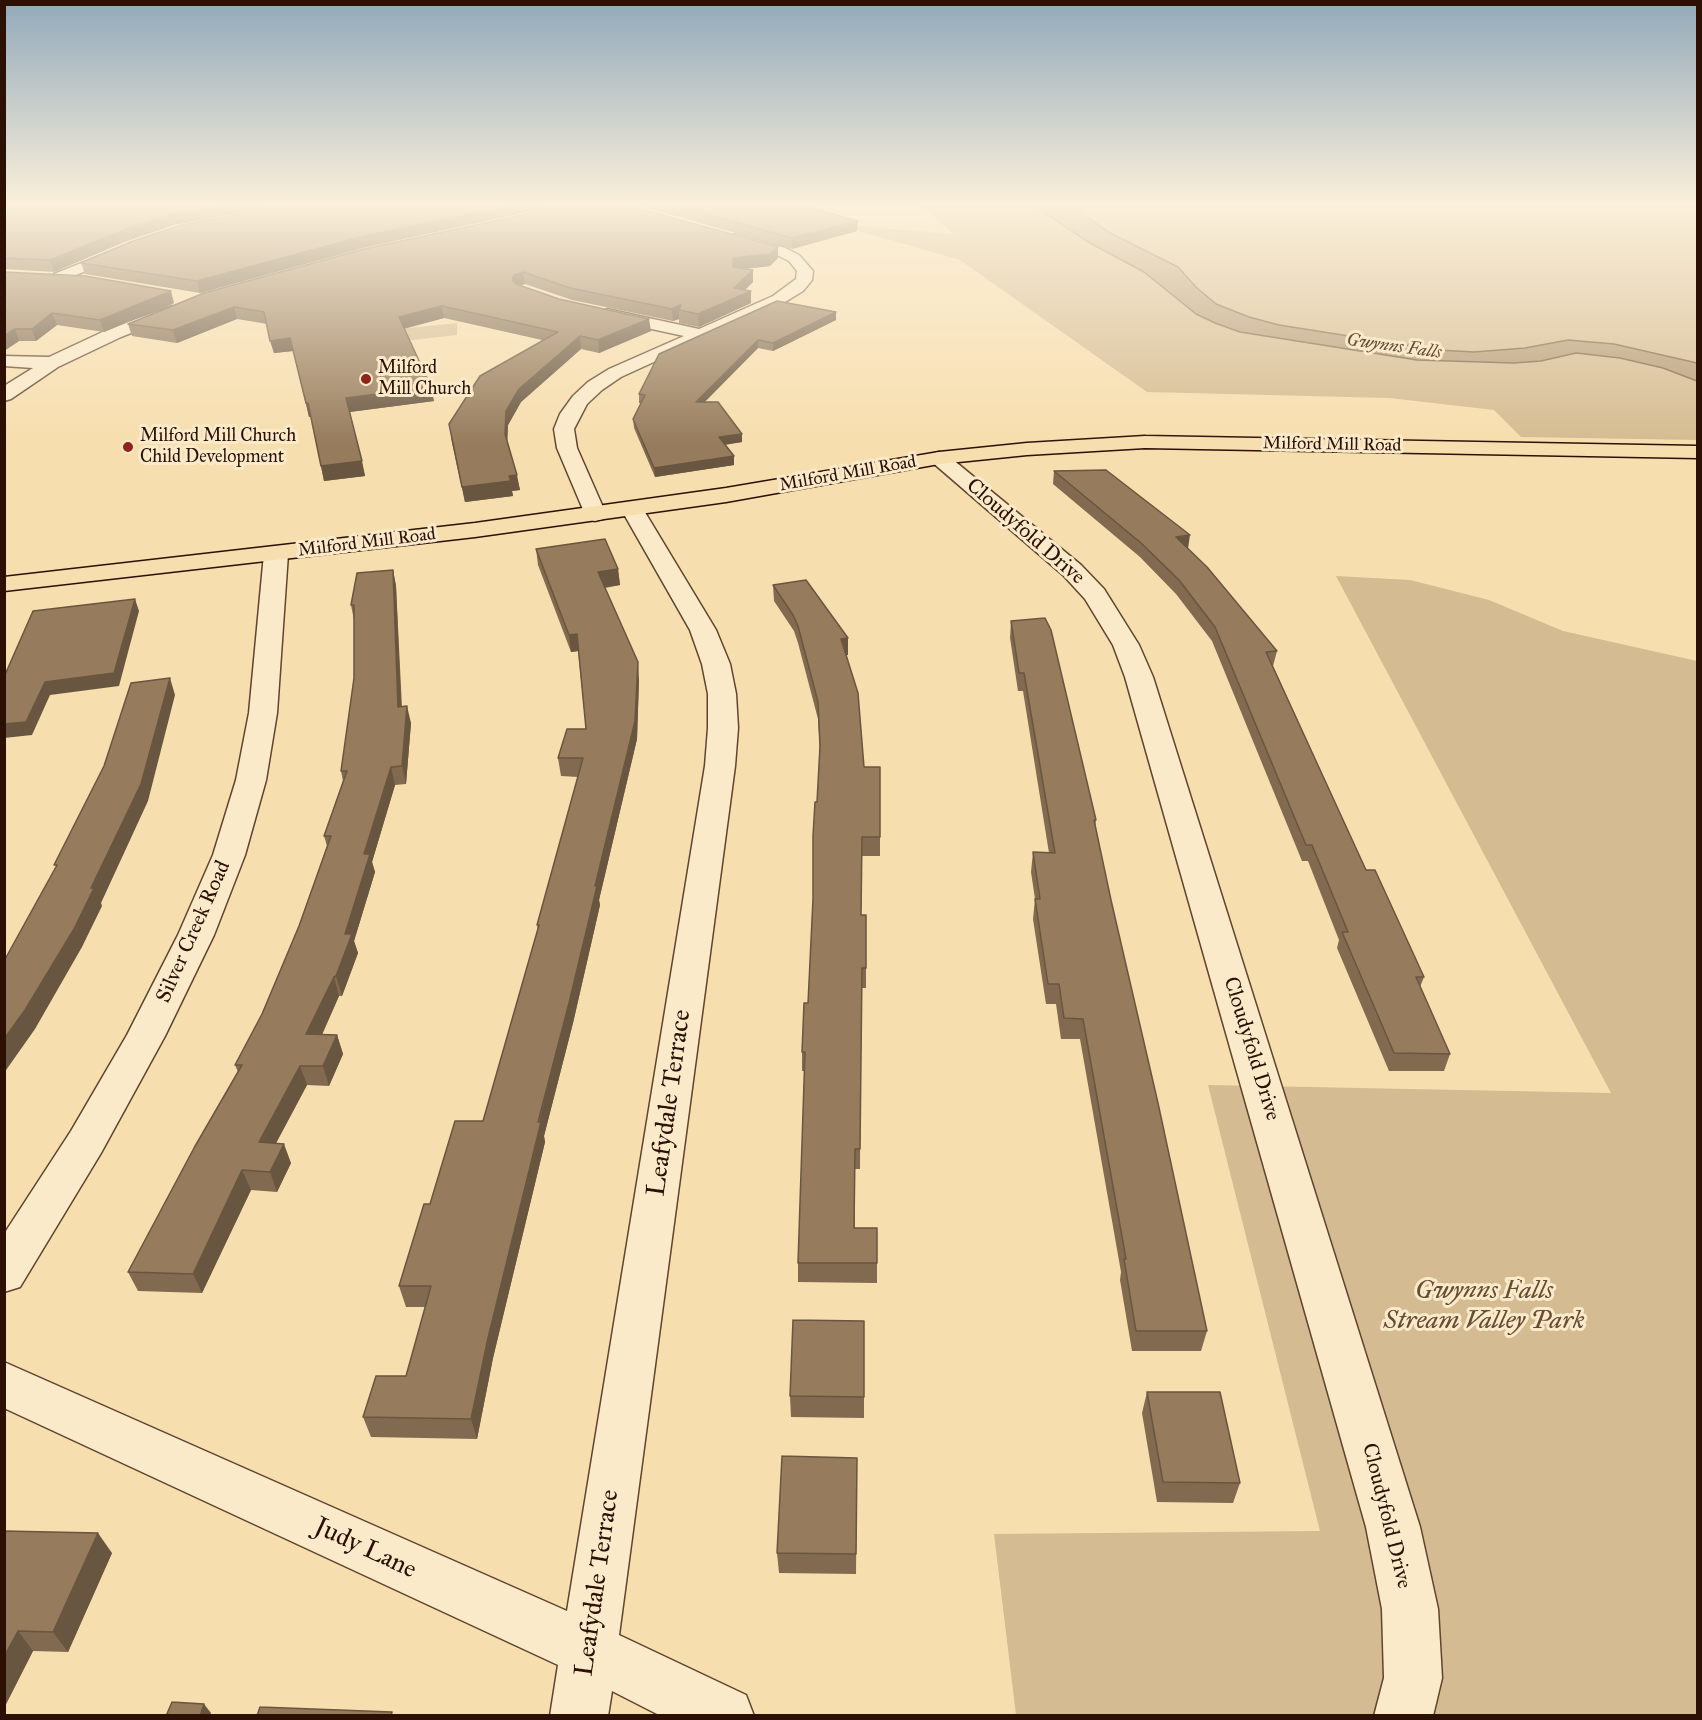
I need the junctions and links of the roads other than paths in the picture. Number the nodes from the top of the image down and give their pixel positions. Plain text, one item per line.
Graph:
1 (799, 285) edge
2 (190, 304) edge
3 (589, 310) edge
4 (700, 334) junction
5 (4, 361) edge
6 (52, 363) junction
7 (4, 395) edge
8 (1698, 452) edge
9 (939, 458) junction
10 (614, 512) junction
11 (276, 554) junction
12 (4, 584) edge
13 (4, 1272) edge
14 (4, 1384) edge
15 (588, 1650) junction
16 (579, 1716) edge
17 (725, 1716) edge
18 (1403, 1716) edge

1 - 4 street, Leafydale Terrace
2 - 6 street
3 - 4 street
4 - 10 street, Leafydale Terrace
5 - 6 street
6 - 7 street
8 - 9 main road, Milford Mill Road
9 - 10 main road, Milford Mill Road
9 - 18 street, Cloudyfold Drive
10 - 11 main road, Milford Mill Road
10 - 15 street, Leafydale Terrace
11 - 12 main road, Milford Mill Road
11 - 13 street, Silver Creek Road
14 - 15 street, Judy Lane
15 - 16 street, Leafydale Terrace
15 - 17 street, Judy Lane

